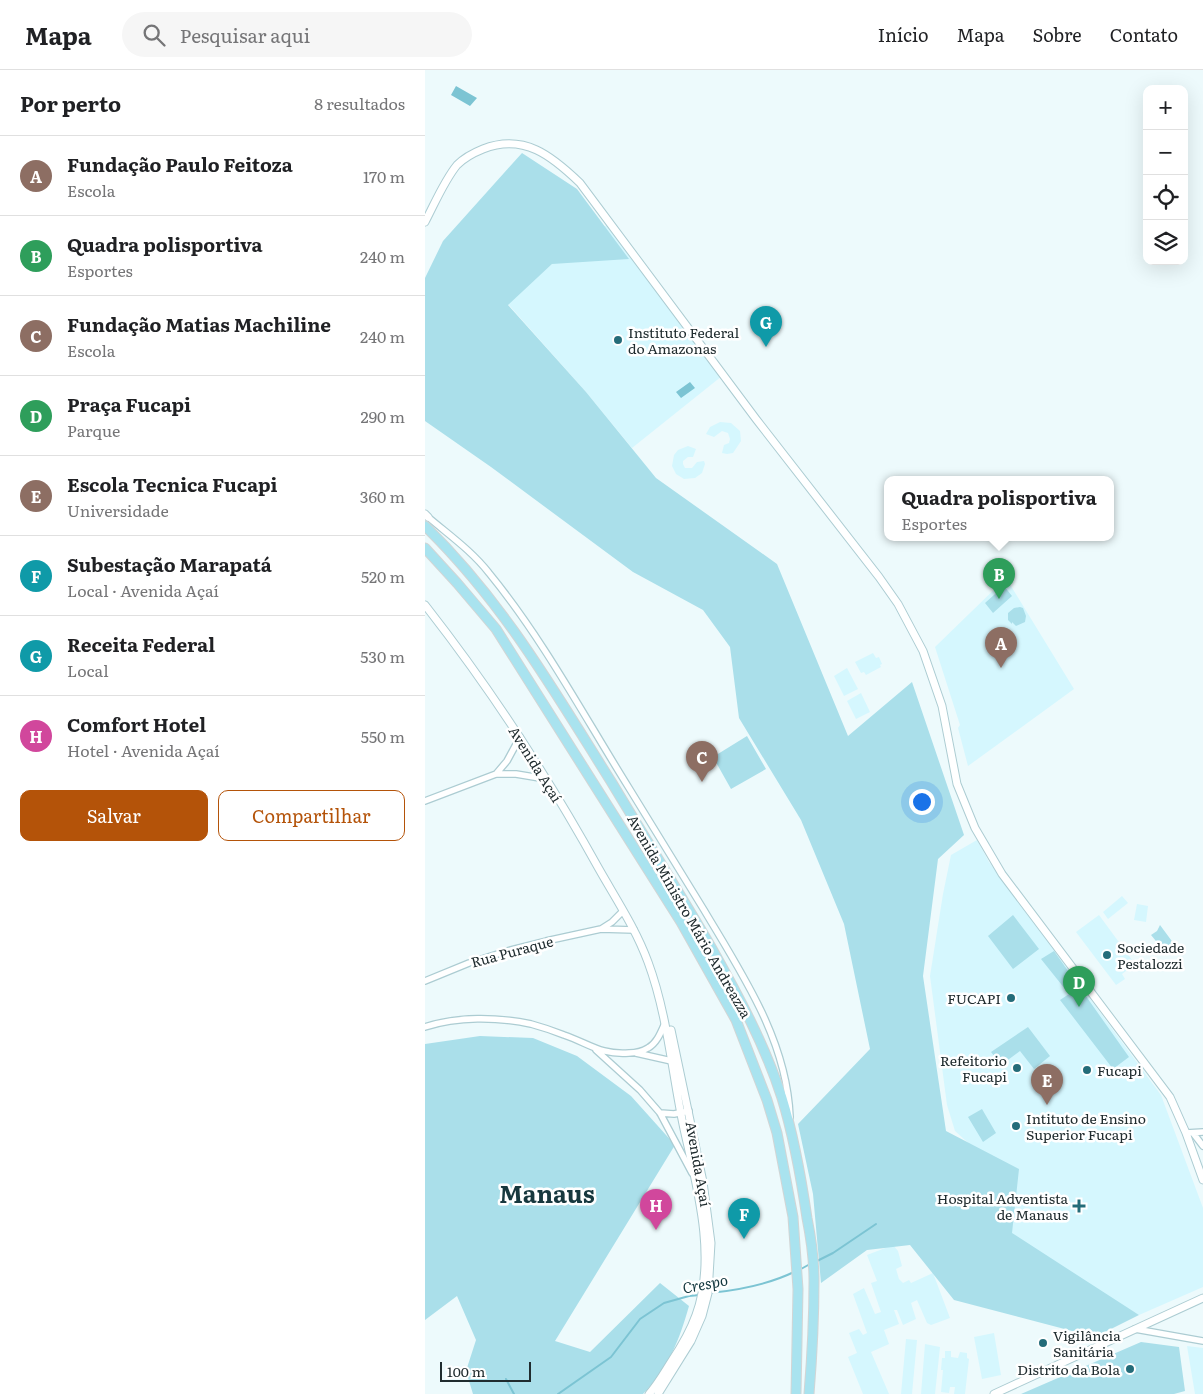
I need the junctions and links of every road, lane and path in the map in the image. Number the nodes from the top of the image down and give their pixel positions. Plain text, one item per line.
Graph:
1 (425, 222) edge
2 (426, 520) edge
3 (425, 548) edge
4 (425, 605) edge
5 (576, 726) junction
6 (562, 735) junction
7 (519, 737) junction
8 (496, 774) junction
9 (546, 779) junction
10 (425, 800) edge
11 (623, 911) junction
12 (601, 929) junction
13 (634, 930) junction
14 (425, 981) edge
15 (666, 1021) junction
16 (425, 1027) edge
17 (596, 1050) junction
18 (634, 1053) junction
19 (675, 1062) junction
20 (689, 1111) junction
21 (660, 1113) junction
22 (681, 1113) junction
23 (791, 1131) junction
24 (1203, 1132) edge
25 (1190, 1133) junction
26 (1203, 1146) edge
27 (695, 1178) junction
28 (1203, 1180) edge
29 (1203, 1298) edge
30 (1135, 1329) junction
31 (1203, 1341) edge
32 (649, 1394) edge
33 (658, 1394) edge
34 (796, 1394) edge
35 (809, 1394) edge
36 (994, 1394) edge

1 - 25 street
2 - 5 main road, Avenida Ministro Mário Andreazza
2 - 23 street
3 - 6 main road, Avenida Ministro Mário Andreazza
4 - 7 street, Avenida Açaí
5 - 6 main road
5 - 23 main road, Avenida Ministro Mário Andreazza
6 - 34 main road, Avenida Ministro Mário Andreazza
7 - 8 street
7 - 9 street, Avenida Açaí
8 - 9 street
8 - 10 street
9 - 11 street, Avenida Açaí
11 - 12 street, Rua Puraque
11 - 13 street, Avenida Açaí
12 - 13 street, Rua Puraque
12 - 14 street, Rua Puraque
13 - 15 street, Avenida Açaí
13 - 19 street, Avenida Açaí
15 - 18 street
15 - 19 street, Avenida Açaí
16 - 17 street
17 - 18 street
17 - 21 street
18 - 19 street
19 - 20 street, Avenida Açaí
19 - 22 street, Avenida Açaí
20 - 22 street
20 - 33 street, Avenida Açaí
21 - 22 street
21 - 27 street
22 - 27 street, Avenida Açaí
23 - 35 main road, Avenida Ministro Mário Andreazza
24 - 25 street
25 - 26 street
25 - 28 street
27 - 32 street, Avenida Açaí
29 - 30 street
30 - 31 street
30 - 36 street

